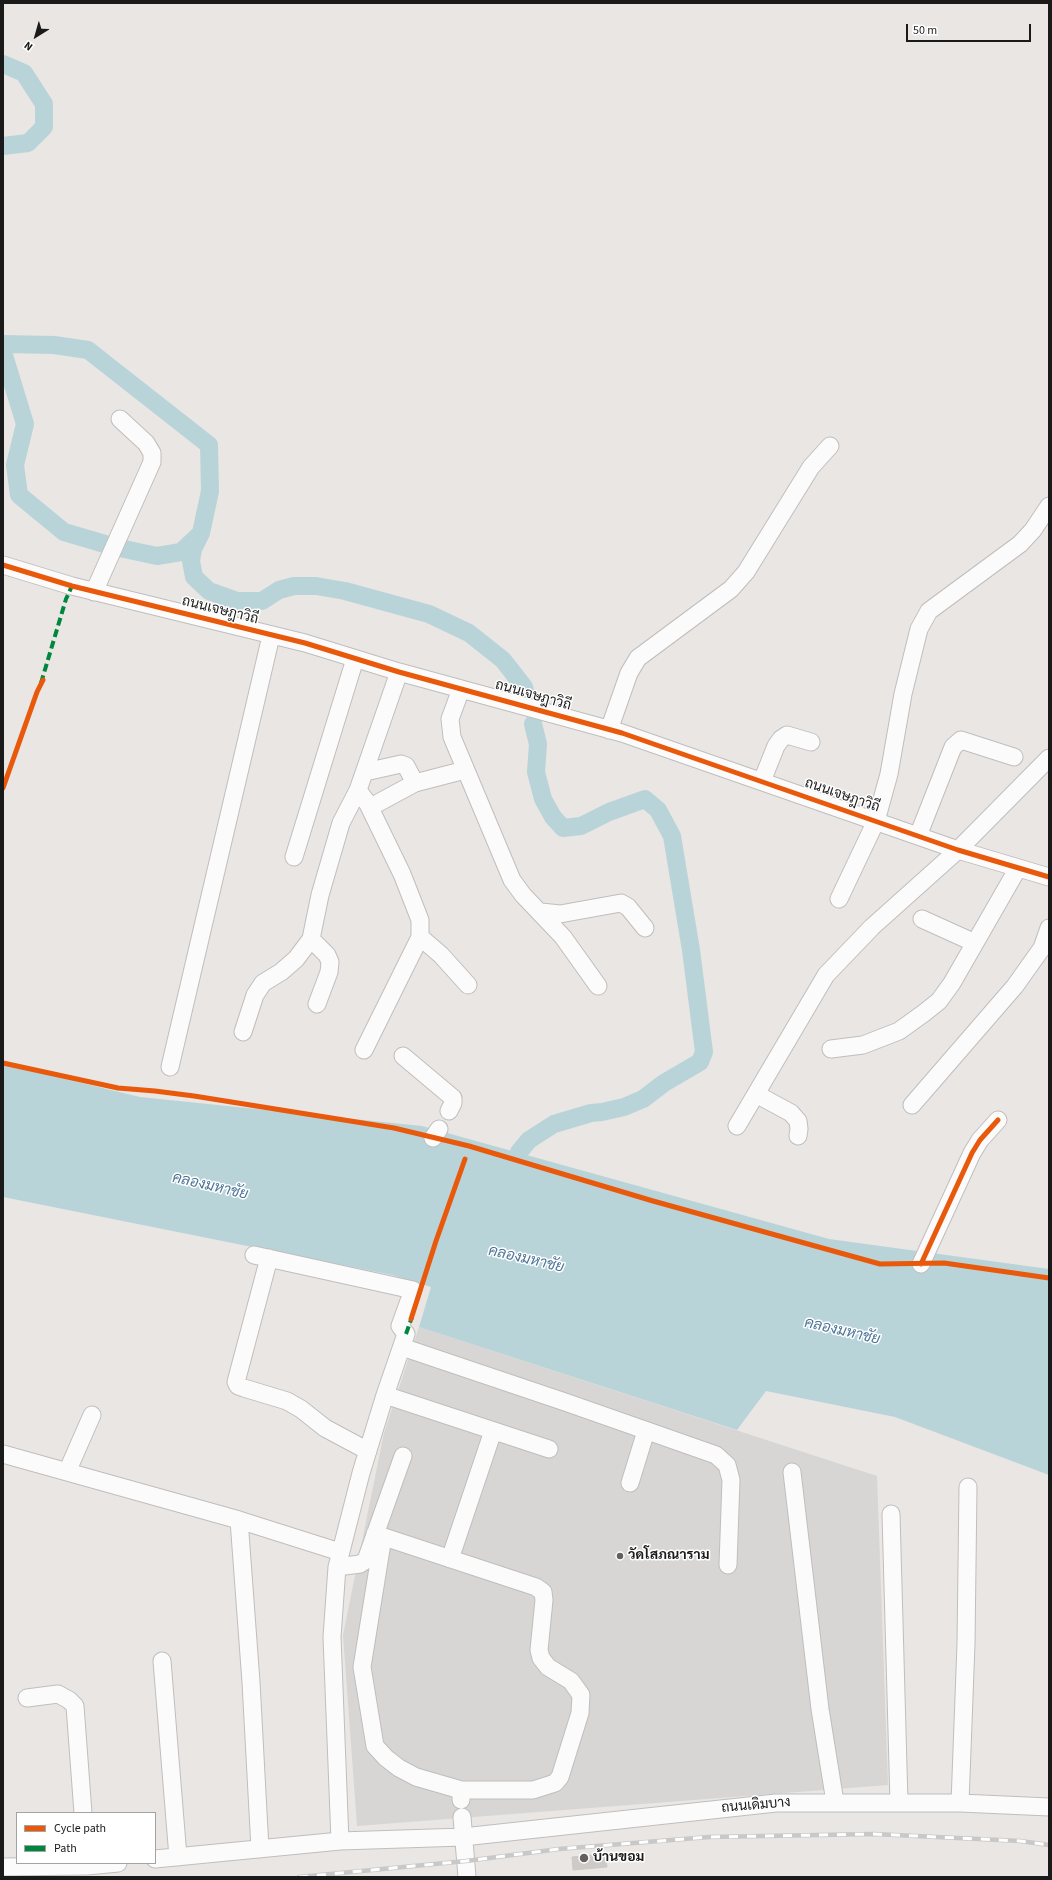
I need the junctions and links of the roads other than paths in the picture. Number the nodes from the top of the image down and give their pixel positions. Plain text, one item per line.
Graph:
1 (120, 419) dead end
2 (830, 446) dead end
3 (1049, 506) edge
4 (3, 565) edge
5 (94, 592) junction
6 (271, 636) junction
7 (355, 658) junction
8 (399, 672) junction
9 (462, 689) junction
10 (609, 730) junction
11 (811, 742) dead end
12 (1014, 757) dead end
13 (1049, 758) edge
14 (465, 770) junction
15 (365, 772) junction
16 (762, 781) junction
17 (415, 783) junction
18 (358, 790) junction
19 (378, 802) dead end
20 (876, 821) junction
21 (918, 836) junction
22 (958, 850) junction
23 (294, 857) dead end
24 (1018, 868) junction
25 (1049, 877) edge
26 (839, 899) dead end
27 (540, 912) junction
28 (922, 919) dead end
29 (645, 928) dead end
30 (1049, 928) edge
31 (420, 937) junction
32 (311, 939) junction
33 (975, 942) junction
34 (1046, 949) edge
35 (468, 985) dead end
36 (598, 986) dead end
37 (317, 1004) dead end
38 (243, 1032) dead end
39 (831, 1049) dead end
40 (364, 1050) dead end
41 (403, 1056) dead end
42 (170, 1067) dead end
43 (756, 1094) junction
44 (912, 1105) dead end
45 (449, 1111) dead end
46 (998, 1120) dead end
47 (737, 1126) dead end
48 (798, 1136) dead end
49 (921, 1264) dead end
50 (402, 1347) junction
51 (385, 1395) junction
52 (92, 1415) dead end
53 (493, 1431) junction
54 (646, 1431) junction
55 (549, 1450) dead end
56 (368, 1451) junction
57 (3, 1454) edge
58 (403, 1456) dead end
59 (67, 1472) junction
60 (792, 1472) dead end
61 (630, 1483) dead end
62 (968, 1487) dead end
63 (891, 1514) dead end
64 (239, 1520) junction
65 (379, 1536) junction
66 (450, 1559) junction
67 (339, 1560) junction
68 (728, 1565) dead end
69 (162, 1661) dead end
70 (28, 1698) dead end
71 (836, 1802) junction
72 (899, 1803) junction
73 (960, 1803) junction
74 (1049, 1808) edge
75 (83, 1812) edge
76 (462, 1817) dead end
77 (463, 1837) junction
78 (340, 1842) junction
79 (260, 1849) junction
80 (178, 1857) junction
81 (156, 1859) edge
82 (87, 1864) edge
83 (3, 1867) edge
84 (467, 1877) edge

1 - 5 street
2 - 10 street
3 - 20 street
4 - 5 street, ถนนเจษฎาวิถี
5 - 6 street, ถนนเจษฎาวิถี
6 - 7 street, ถนนเจษฎาวิถี
6 - 42 street
7 - 8 street, ถนนเจษฎาวิถี
7 - 23 street
8 - 9 street, ถนนเจษฎาวิถี
8 - 15 street
9 - 10 street, ถนนเจษฎาวิถี
9 - 14 street
10 - 16 street, ถนนเจษฎาวิถี
11 - 16 street
12 - 21 street
13 - 22 street
14 - 17 street
14 - 27 street
15 - 17 street
15 - 18 street
16 - 20 street, ถนนเจษฎาวิถี
17 - 19 street
18 - 31 street
18 - 32 street
20 - 21 street, ถนนเจษฎาวิถี
20 - 26 street
21 - 22 street, ถนนเจษฎาวิถี
22 - 24 street, ถนนเจษฎาวิถี
22 - 43 street
24 - 25 street, ถนนเจษฎาวิถี
24 - 33 street
27 - 29 street
27 - 36 street
28 - 33 street
30 - 34 street
31 - 35 street
31 - 40 street
32 - 37 street
32 - 38 street
33 - 39 street
34 - 44 street
41 - 45 street
43 - 47 street
43 - 48 street
46 - 49 street
50 - 51 street
50 - 54 street
50 - 56 street
51 - 53 street
51 - 56 street
52 - 59 street
53 - 55 street
53 - 66 street
54 - 61 street
54 - 68 street
56 - 67 street
57 - 59 street
58 - 65 street
59 - 64 street
60 - 71 street
62 - 73 street
63 - 72 street
64 - 67 street
64 - 79 street
65 - 66 street
65 - 66 street
65 - 67 street
67 - 78 street
69 - 80 street
70 - 75 street
71 - 72 street, ถนนเดิมบาง
71 - 77 street, ถนนเดิมบาง
72 - 73 street, ถนนเดิมบาง
73 - 74 street, ถนนเดิมบาง
76 - 77 street
77 - 78 street, ถนนเดิมบาง
77 - 84 street
78 - 79 street, ถนนเดิมบาง
79 - 80 street, ถนนเดิมบาง
80 - 81 street, ถนนเดิมบาง
82 - 83 street

